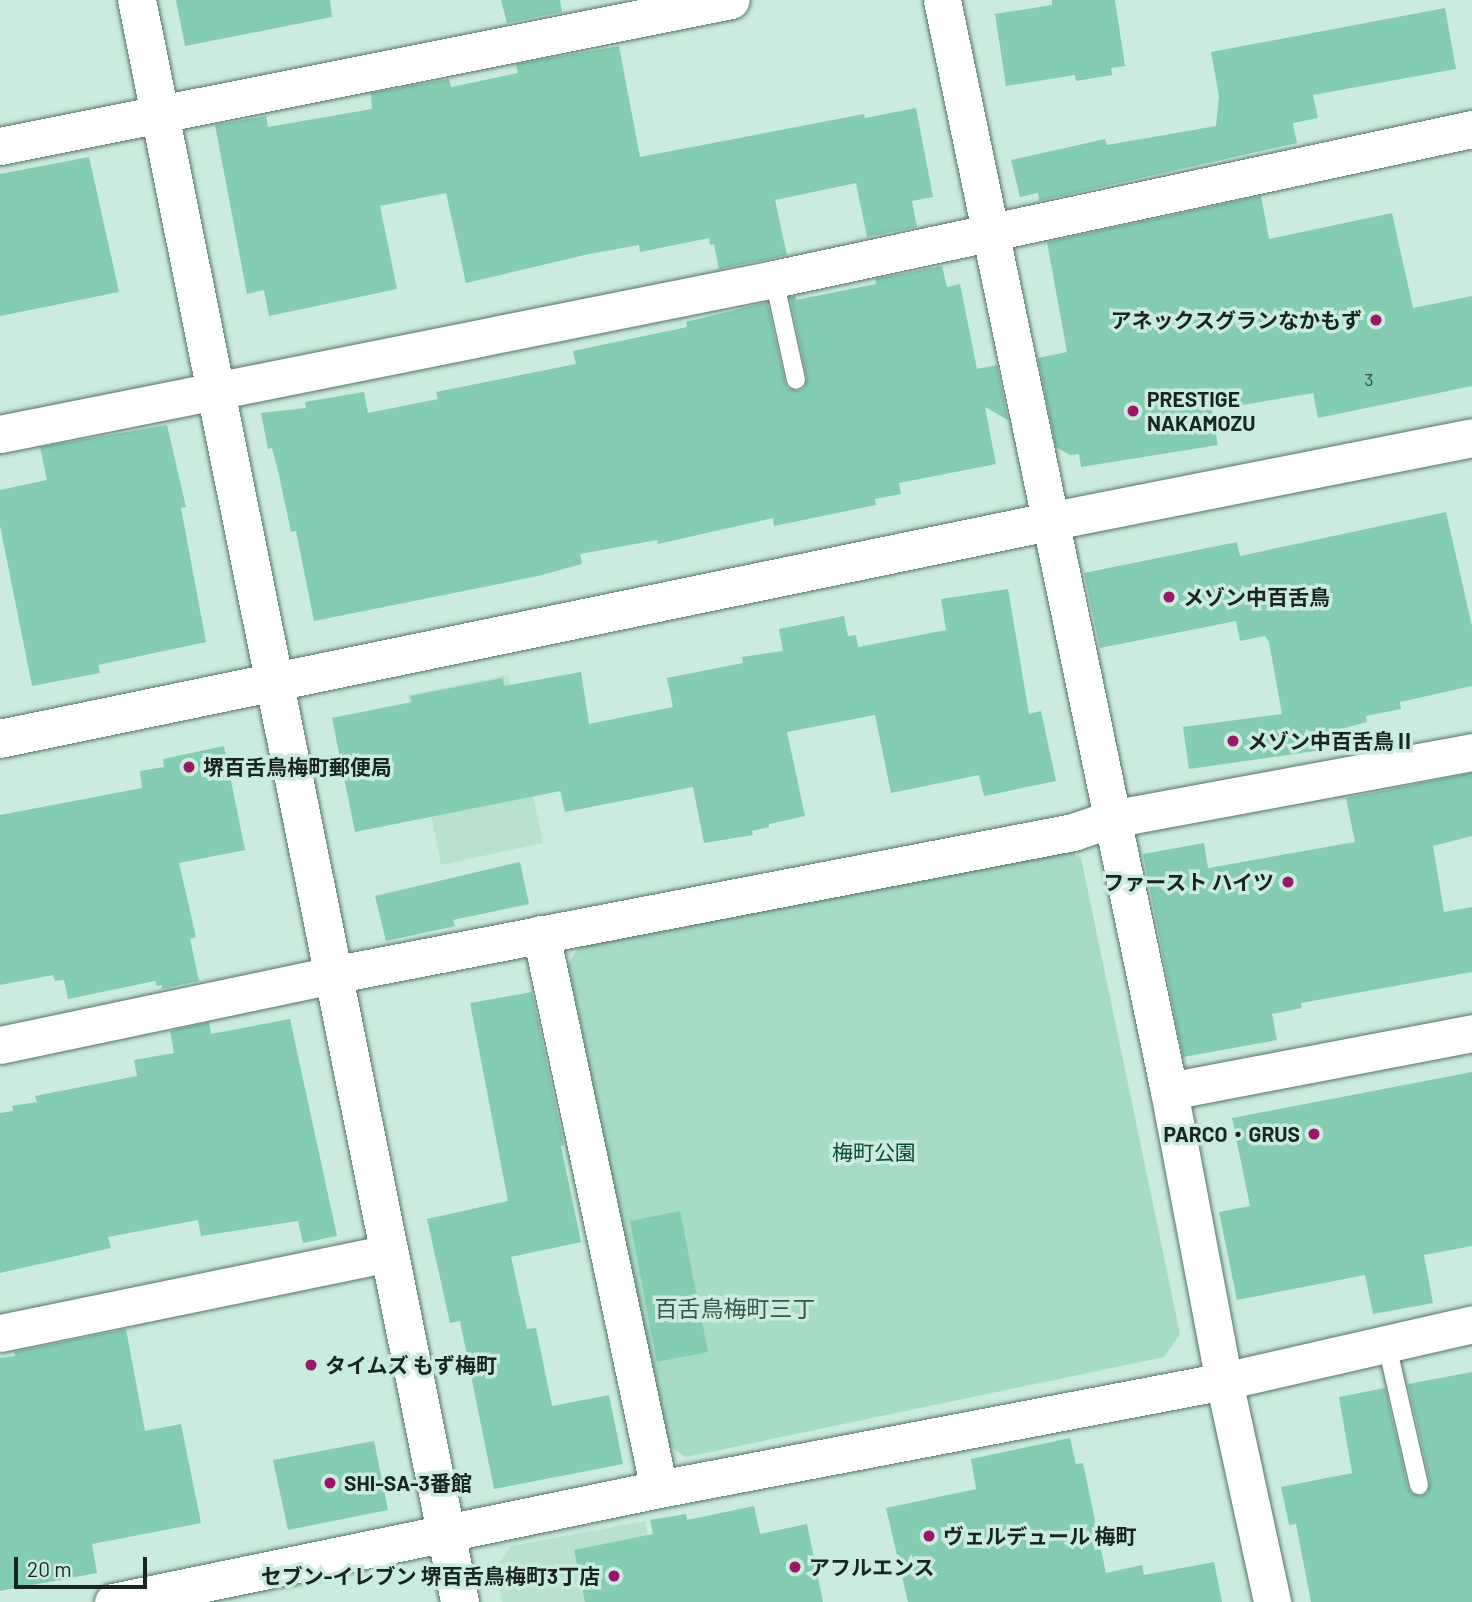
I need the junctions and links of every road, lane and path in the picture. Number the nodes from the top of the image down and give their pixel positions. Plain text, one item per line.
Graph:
1 (136, 0) edge
2 (731, 0) edge
3 (943, 0) edge
4 (160, 113) junction
5 (1472, 129) edge
6 (0, 146) edge
7 (991, 233) junction
8 (774, 279) junction
9 (796, 380) dead end
10 (214, 390) junction
11 (0, 434) edge
12 (1472, 439) edge
13 (1049, 522) junction
14 (273, 683) junction
15 (0, 739) edge
16 (1472, 752) edge
17 (1111, 819) junction
18 (541, 934) junction
19 (332, 975) junction
20 (1472, 1033) edge
21 (0, 1045) edge
22 (1169, 1091) junction
23 (389, 1253) junction
24 (1472, 1324) edge
25 (0, 1332) edge
26 (1386, 1341) junction
27 (1224, 1381) junction
28 (1419, 1485) dead end
29 (659, 1489) junction
30 (447, 1534) junction
31 (113, 1602) edge
32 (460, 1602) edge
33 (1272, 1602) edge

1 - 4 street
2 - 4 street
3 - 7 street
4 - 6 street
4 - 10 street
5 - 7 street
7 - 8 street
7 - 13 street
8 - 9 lane
8 - 10 street
10 - 11 street
10 - 14 street
12 - 13 street
13 - 14 street
13 - 17 street
14 - 15 street
14 - 19 street
16 - 17 street
17 - 18 street
17 - 22 street
18 - 19 street
18 - 29 street
19 - 21 street
19 - 23 street
20 - 22 street
22 - 27 street
23 - 25 street
23 - 30 street
24 - 26 street
26 - 27 street
26 - 28 lane
27 - 29 street
27 - 33 street
29 - 30 street
30 - 31 street
30 - 32 street

